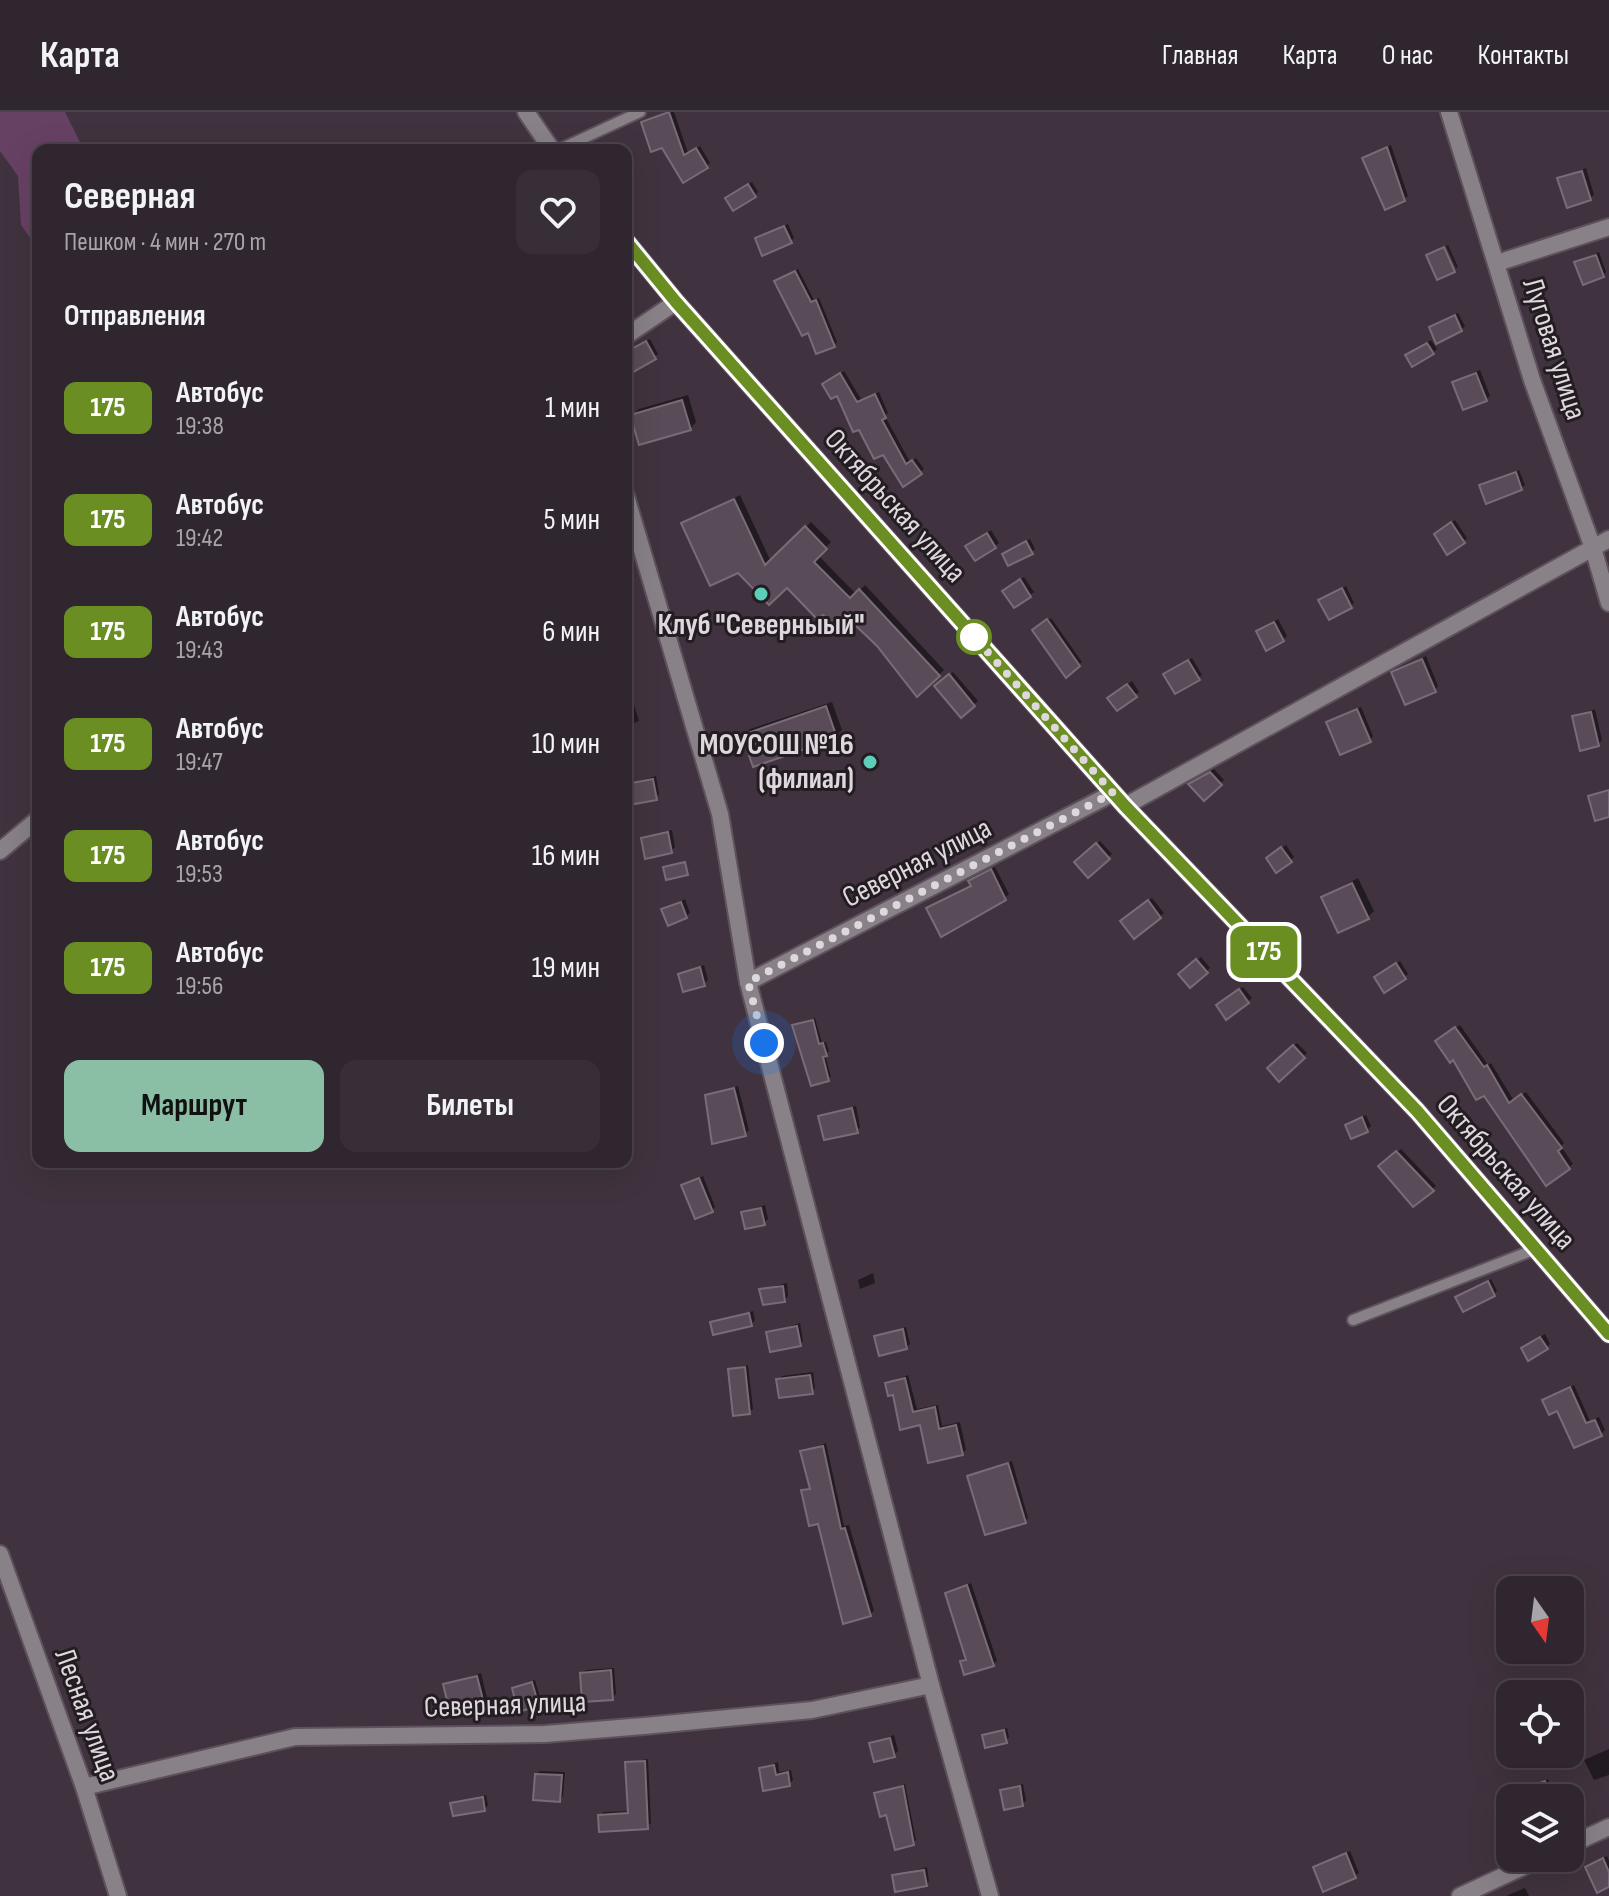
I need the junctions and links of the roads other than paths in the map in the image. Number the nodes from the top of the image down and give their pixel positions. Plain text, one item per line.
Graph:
1 (526, 112) edge
2 (640, 112) edge
3 (1449, 112) edge
4 (550, 144) edge
5 (568, 144) edge
6 (1609, 227) edge
7 (632, 248) edge
8 (1497, 263) junction
9 (676, 302) junction
10 (632, 332) edge
11 (632, 516) edge
12 (1609, 539) edge
13 (1593, 548) junction
14 (1609, 603) edge
15 (1113, 793) junction
16 (1125, 806) junction
17 (32, 824) edge
18 (0, 851) edge
19 (748, 982) junction
20 (1536, 1249) junction
21 (1353, 1320) dead end
22 (1609, 1334) edge
23 (0, 1554) edge
24 (931, 1685) junction
25 (84, 1787) junction
26 (1609, 1827) edge
27 (1584, 1839) edge
28 (1512, 1872) edge
29 (118, 1896) edge
30 (990, 1896) edge
31 (1460, 1896) edge

1 - 4 street
2 - 5 lane
3 - 8 street, Луговая улица
6 - 8 street
7 - 9 street, Октябрьская улица
8 - 13 street, Луговая улица
9 - 10 street
9 - 15 street, Октябрьская улица
11 - 19 street
12 - 13 street
13 - 14 street, Луговая улица
13 - 16 street
15 - 16 street, Октябрьская улица
15 - 19 street, Северная улица
16 - 20 street, Октябрьская улица
17 - 18 street
19 - 24 street
20 - 21 lane
20 - 22 street, Октябрьская улица
23 - 25 street, Лесная улица
24 - 25 street, Северная улица
24 - 30 street
25 - 29 street, Лесная улица
26 - 27 street
28 - 31 street

